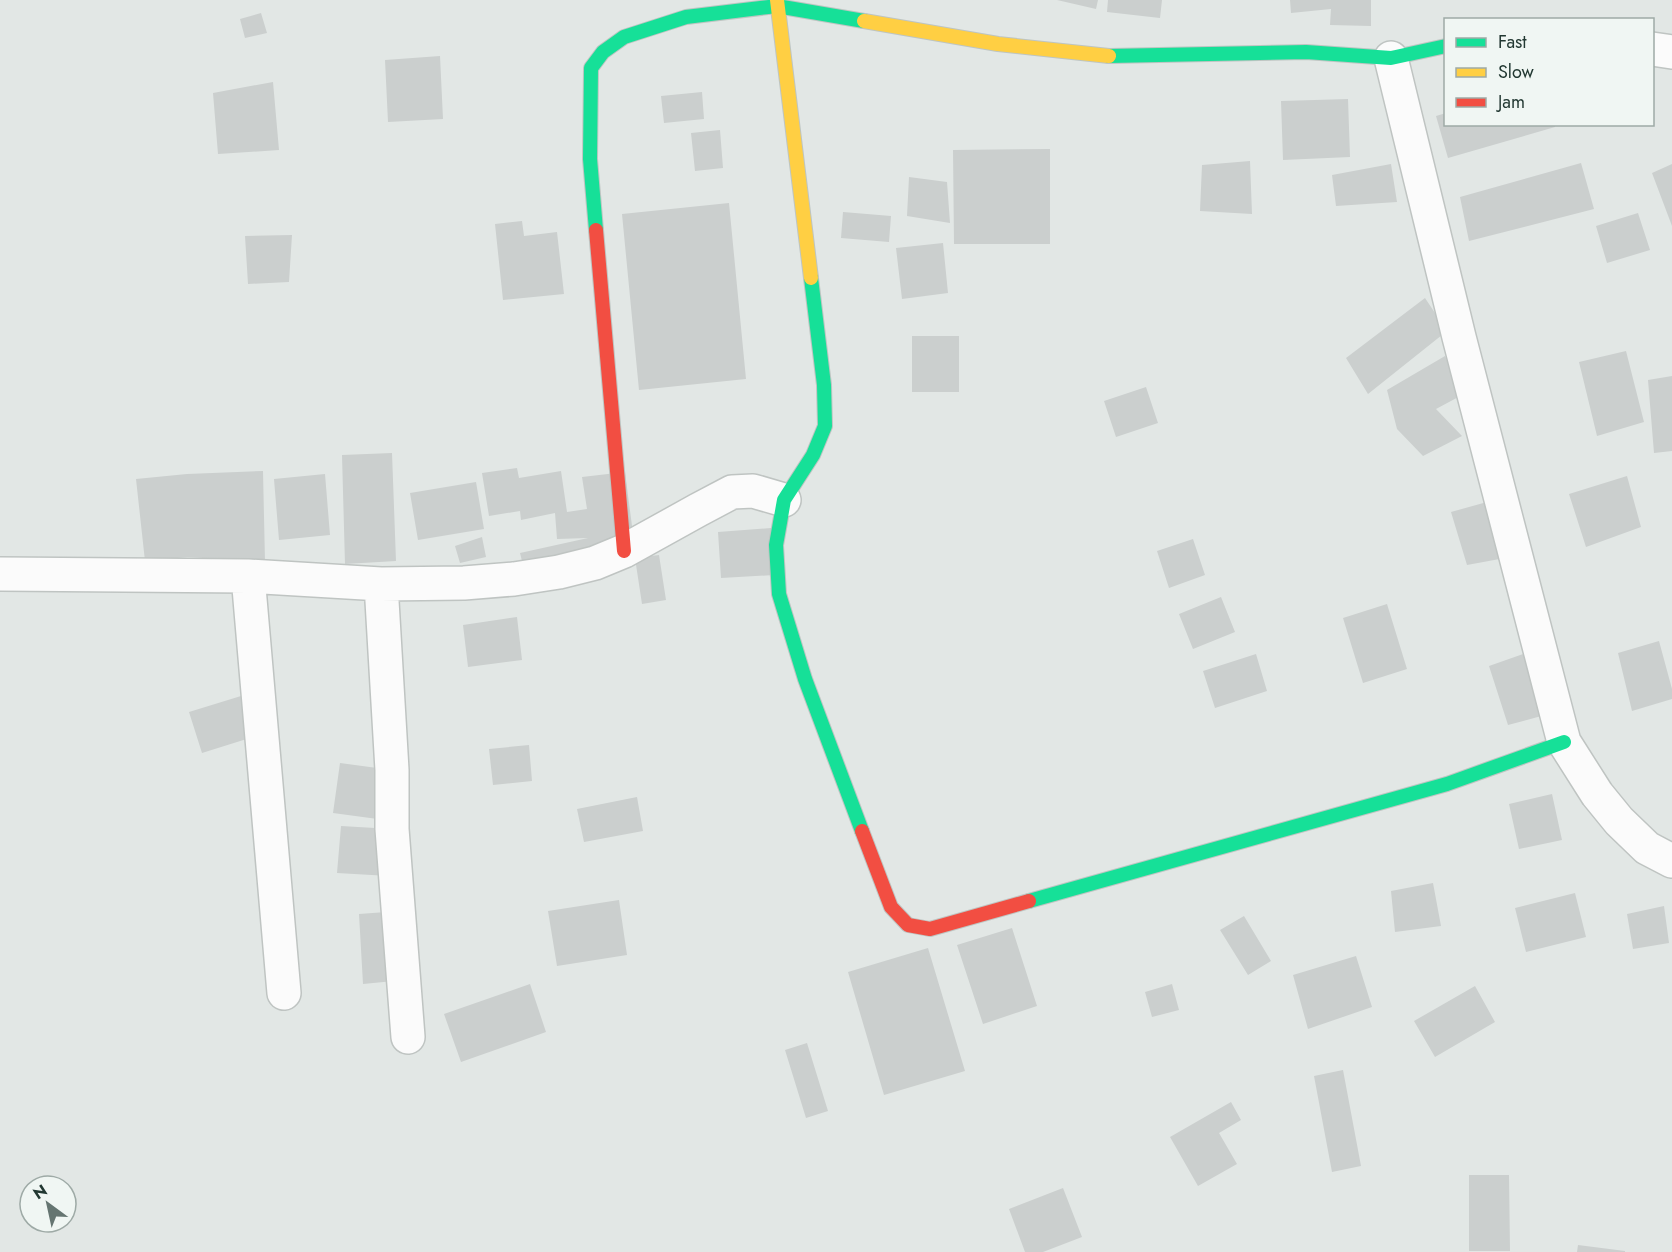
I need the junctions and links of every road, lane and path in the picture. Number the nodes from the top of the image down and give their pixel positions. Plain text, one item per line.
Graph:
1 (777, 3) edge
2 (1444, 46) edge
3 (1654, 48) edge
4 (1672, 52) edge
5 (1390, 58) junction
6 (784, 500) junction
7 (624, 551) junction
8 (0, 574) edge
9 (248, 576) junction
10 (381, 584) junction
11 (1564, 741) junction
12 (1672, 861) edge
13 (284, 993) dead end
14 (408, 1037) dead end

1 - 5 street
1 - 6 street
1 - 7 street
2 - 5 street
3 - 4 street
5 - 11 street
6 - 7 street
6 - 11 street
7 - 10 street
8 - 9 street
9 - 10 street
9 - 13 street
10 - 14 street
11 - 12 street

